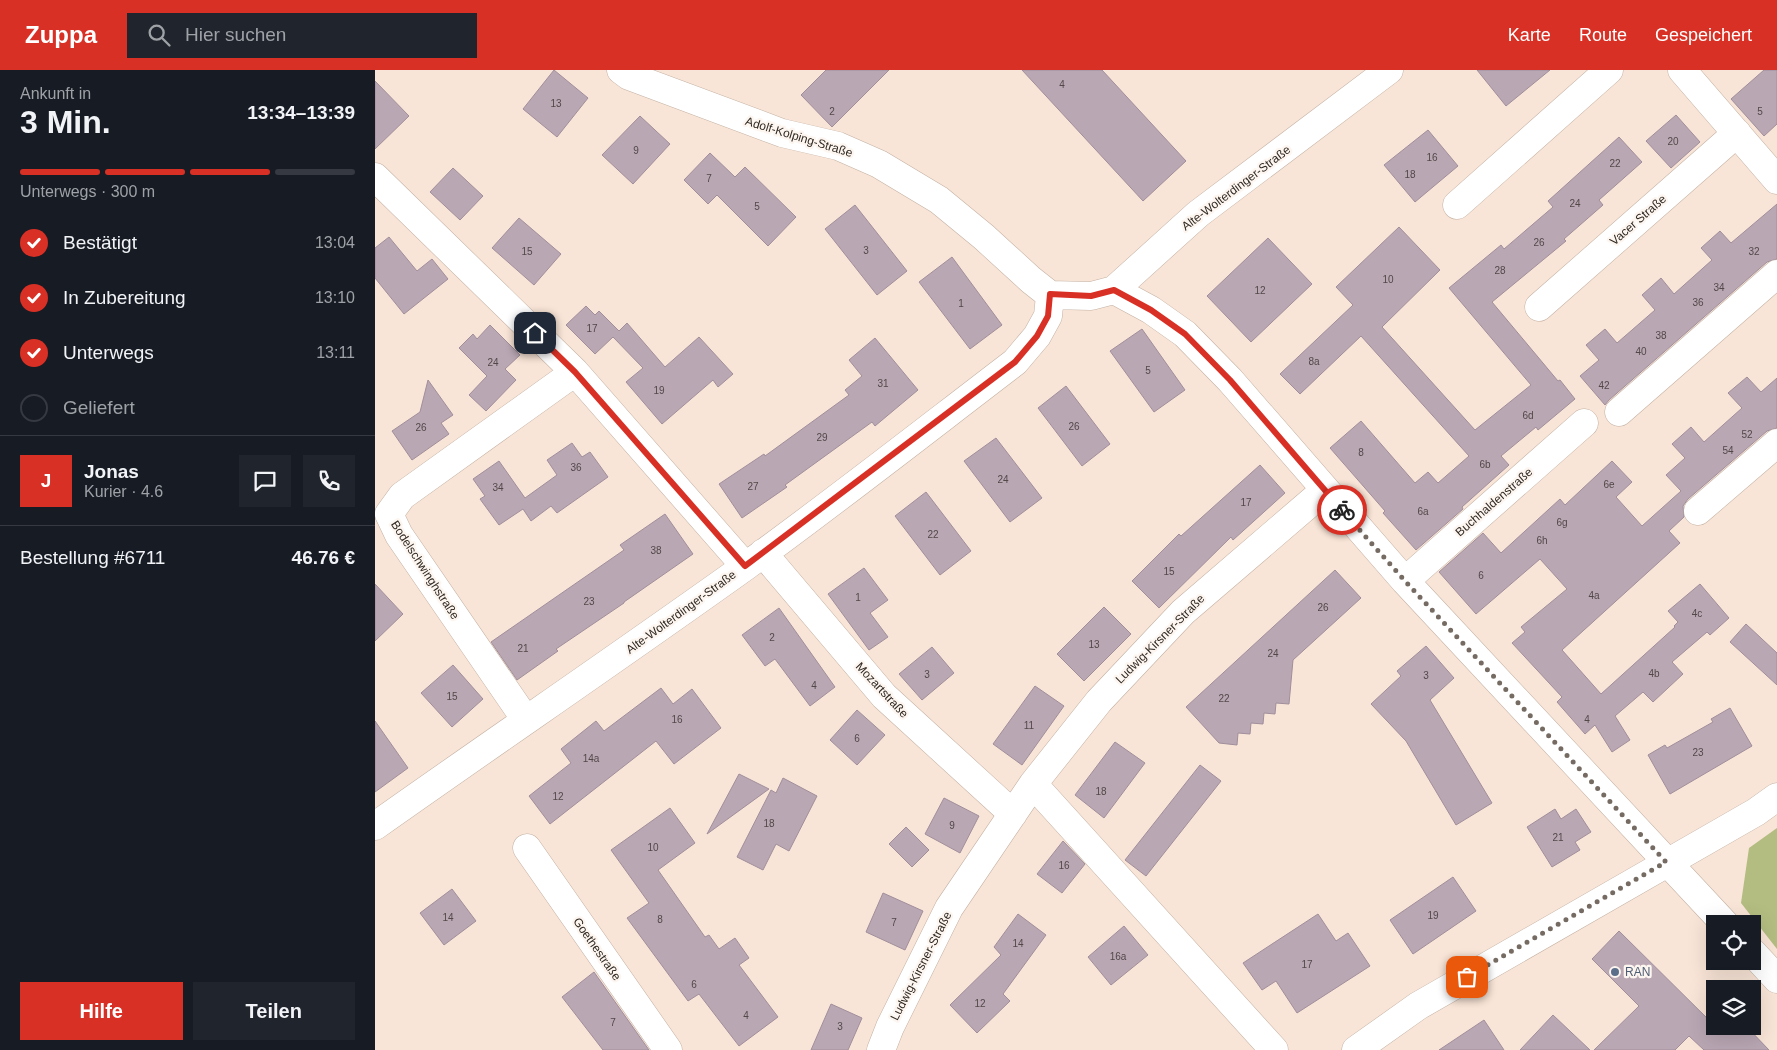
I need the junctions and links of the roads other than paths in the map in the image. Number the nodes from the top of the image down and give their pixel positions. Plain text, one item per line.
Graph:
1 (1389, 70) edge
2 (1609, 70) edge
3 (1682, 70) edge
4 (628, 72) edge
5 (1737, 133) junction
6 (375, 177) edge
7 (1777, 180) edge
8 (1457, 205) dead end
9 (1777, 274) edge
10 (1114, 290) junction
11 (1050, 294) junction
12 (1539, 307) dead end
13 (575, 372) junction
14 (1619, 412) dead end
15 (1584, 423) dead end
16 (1777, 443) edge
17 (1325, 490) junction
18 (1698, 511) dead end
19 (754, 560) junction
20 (1405, 581) junction
21 (526, 720) junction
22 (1033, 784) junction
23 (1777, 797) edge
24 (1013, 814) junction
25 (375, 826) edge
26 (527, 848) dead end
27 (1666, 862) junction
28 (1716, 915) edge
29 (1761, 962) edge
30 (1777, 979) edge
31 (667, 1050) edge
32 (881, 1050) edge
33 (1274, 1050) edge
34 (1356, 1050) edge

1 - 10 street, Alte-Wolterdinger-Straße
2 - 8 street
3 - 5 street
4 - 11 street, Adolf-Kolping-Straße
5 - 7 street
5 - 12 street, Vacer Straße
6 - 13 street
9 - 14 street
10 - 11 street, Alte-Wolterdinger-Straße
10 - 17 street
11 - 19 street, Alte-Wolterdinger-Straße
13 - 19 street
13 - 21 street, Bodelschwinghstraße
15 - 20 street, Buchhaldenstraße
16 - 18 street
17 - 20 street
17 - 22 street, Ludwig-Kirsner-Straße
19 - 21 street, Alte-Wolterdinger-Straße
19 - 24 street, Mozartstraße
20 - 27 street
21 - 25 street, Alte-Wolterdinger-Straße
22 - 24 street, Ludwig-Kirsner-Straße
22 - 33 street
23 - 27 street
24 - 32 street, Ludwig-Kirsner-Straße
26 - 31 street, Goethestraße
27 - 28 street
27 - 34 street
29 - 30 street

